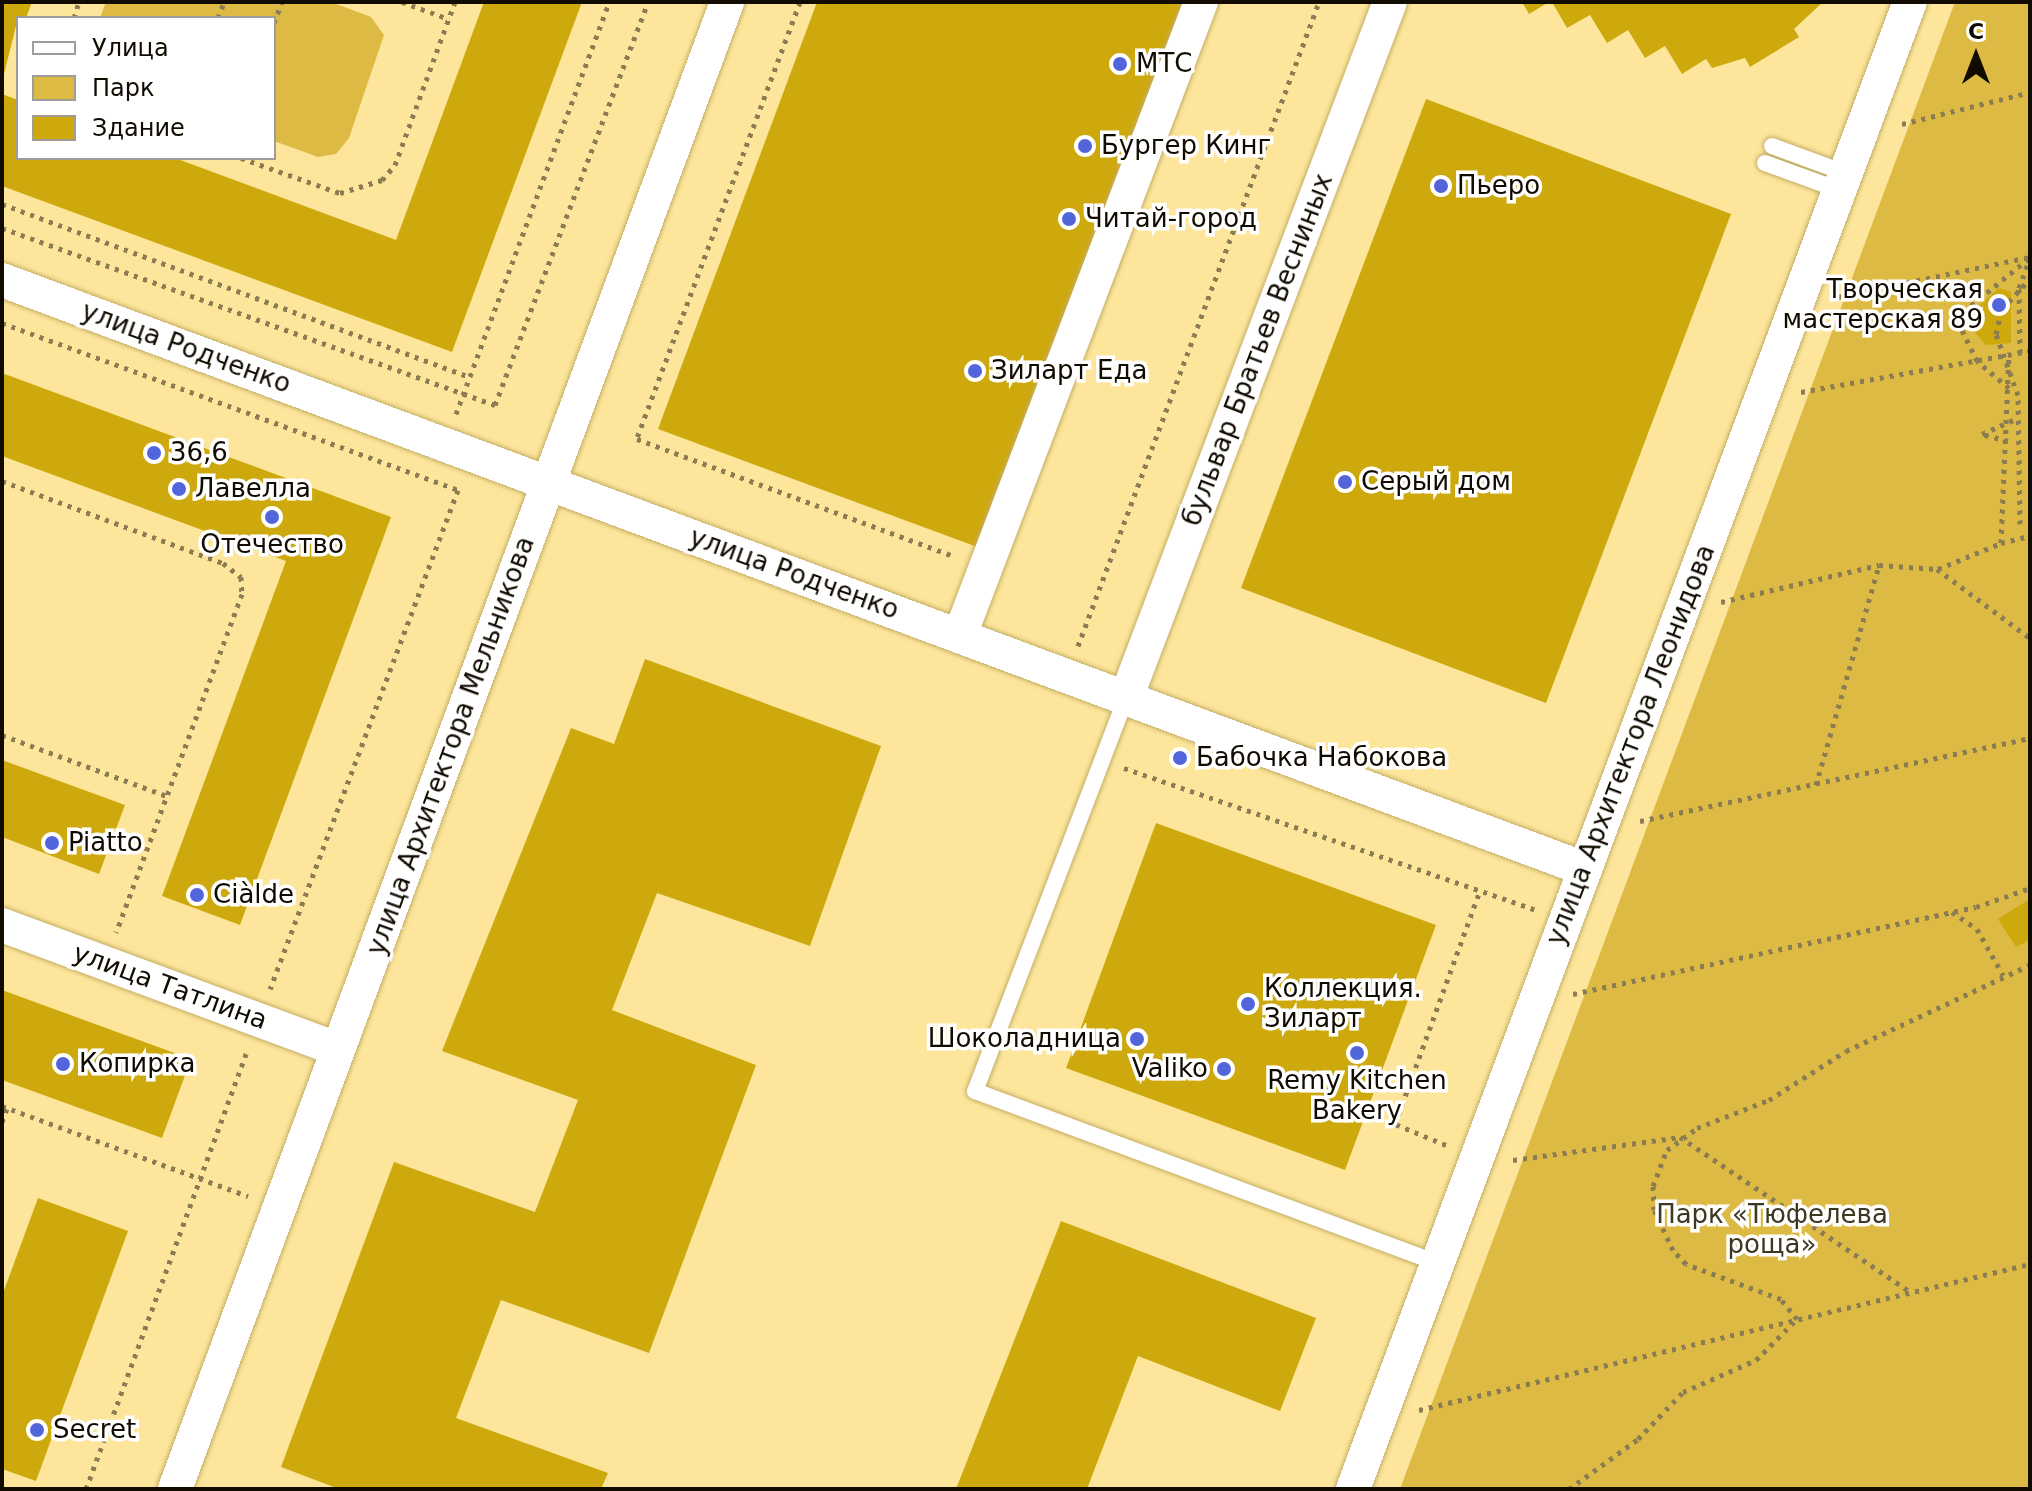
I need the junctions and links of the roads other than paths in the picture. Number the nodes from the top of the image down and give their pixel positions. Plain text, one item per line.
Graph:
1 (727, 2) edge
2 (1201, 2) edge
3 (1390, 2) edge
4 (1910, 2) edge
5 (1772, 146) dead end
6 (1765, 163) dead end
7 (1842, 182) junction
8 (2, 280) edge
9 (548, 482) junction
10 (960, 635) junction
11 (1126, 698) junction
12 (1585, 869) junction
13 (2, 925) edge
14 (338, 1049) junction
15 (1438, 1263) junction
16 (175, 1489) edge
17 (1353, 1489) edge

1 - 9 street, улица Архитектора Мельникова
2 - 10 street
3 - 11 street, бульвар Братьев Весниных
4 - 7 street, улица Архитектора Леонидова
5 - 7 lane
6 - 7 lane
7 - 12 street, улица Архитектора Леонидова
8 - 9 street, улица Родченко
9 - 10 street, улица Родченко
9 - 14 street, улица Архитектора Мельникова
10 - 11 street, улица Родченко
11 - 12 street, улица Родченко
11 - 15 lane
12 - 15 street, улица Архитектора Леонидова
13 - 14 street, улица Татлина
14 - 16 street, улица Архитектора Мельникова
15 - 17 street, улица Архитектора Леонидова

